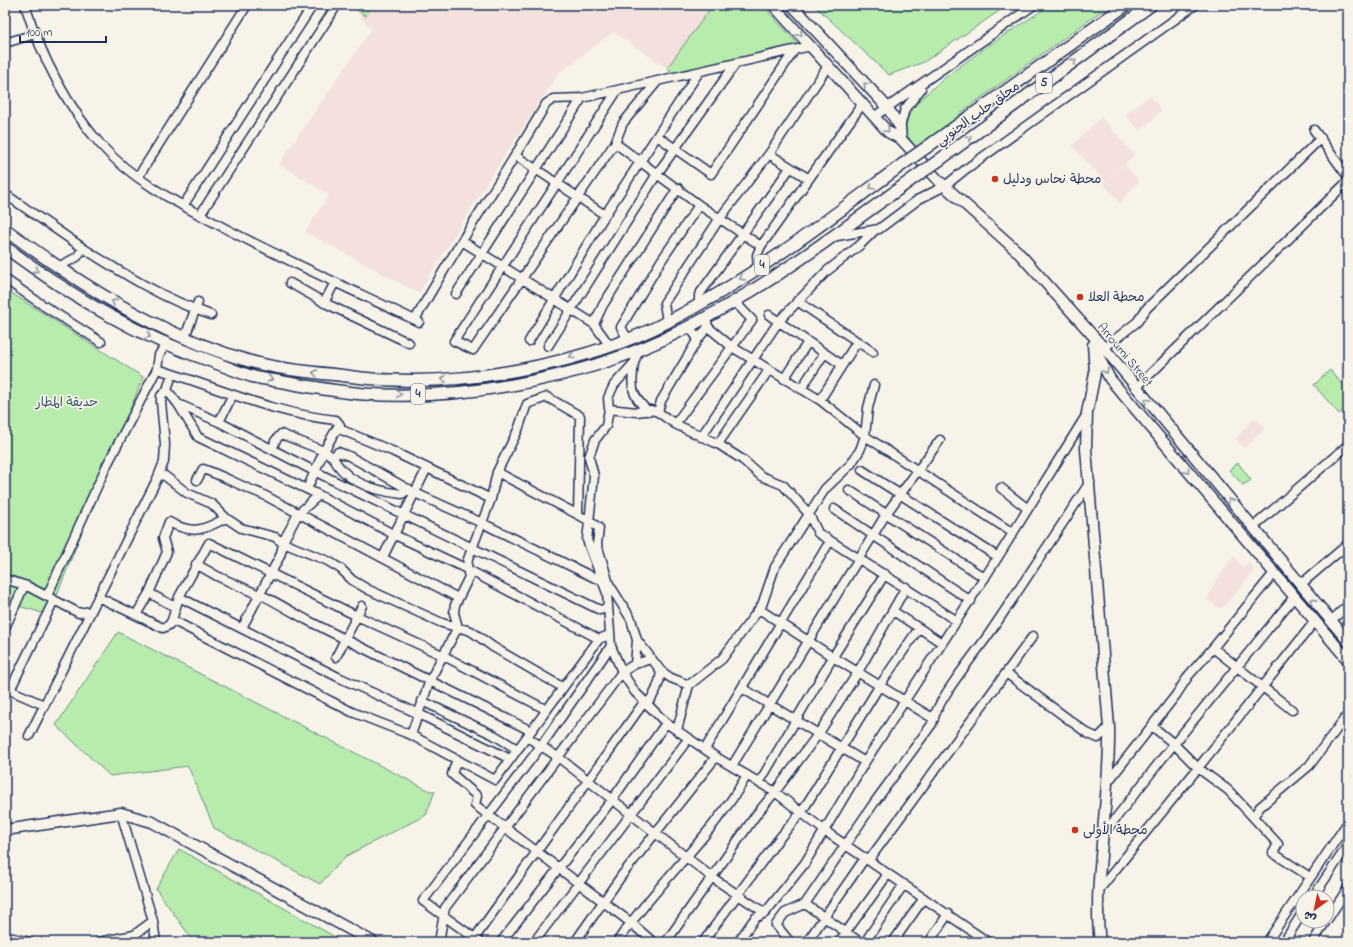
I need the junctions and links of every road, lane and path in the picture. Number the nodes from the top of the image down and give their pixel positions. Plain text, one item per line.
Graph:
1 (25, 5) edge
2 (247, 5) edge
3 (313, 5) edge
4 (337, 5) edge
5 (774, 5) edge
6 (792, 5) edge
7 (1034, 5) edge
8 (1126, 5) edge
9 (1151, 5) edge
10 (1195, 5) edge
11 (35, 34) junction
12 (5, 43) edge
13 (811, 46) junction
14 (794, 51) junction
15 (736, 63) junction
16 (828, 66) junction
17 (699, 72) junction
18 (930, 79) junction
19 (657, 82) junction
20 (617, 91) junction
21 (582, 98) junction
22 (863, 103) junction
23 (887, 107) junction
24 (875, 116) junction
25 (900, 127) junction
26 (1314, 130) dead end
27 (657, 136) junction
28 (1321, 138) junction
29 (900, 139) junction
30 (615, 143) junction
31 (675, 149) junction
32 (769, 154) junction
33 (516, 156) junction
34 (642, 161) junction
35 (903, 164) joint
36 (790, 168) junction
37 (536, 169) junction
38 (657, 174) junction
39 (918, 175) joint
40 (138, 177) junction
41 (1348, 177) edge
42 (809, 179) junction
43 (1348, 181) edge
44 (557, 183) junction
45 (945, 186) junction
46 (678, 188) junction
47 (5, 194) edge
48 (578, 196) junction
49 (699, 205) junction
50 (183, 206) junction
51 (605, 214) junction
52 (200, 215) junction
53 (720, 218) junction
54 (858, 218) junction
55 (5, 229) edge
56 (872, 231) junction
57 (742, 233) junction
58 (830, 239) junction
59 (462, 241) junction
60 (761, 246) junction
61 (5, 247) edge
62 (82, 248) junction
63 (483, 254) junction
64 (58, 267) junction
65 (502, 267) junction
66 (758, 269) junction
67 (5, 279) edge
68 (521, 279) junction
69 (335, 282) junction
70 (290, 283) dead end
71 (456, 294) dead end
72 (553, 299) junction
73 (797, 301) junction
74 (735, 302) junction
75 (324, 303) junction
76 (699, 304) junction
77 (196, 306) junction
78 (572, 309) junction
79 (211, 315) dead end
80 (769, 315) dead end
81 (779, 321) junction
82 (667, 322) junction
83 (707, 322) junction
84 (1082, 323) junction
85 (594, 324) junction
86 (689, 326) junction
87 (185, 337) junction
88 (698, 339) junction
89 (628, 340) junction
90 (529, 341) dead end
91 (102, 342) dead end
92 (808, 342) junction
93 (857, 342) junction
94 (409, 343) dead end
95 (166, 344) junction
96 (1093, 345) junction
97 (548, 346) dead end
98 (610, 346) junction
99 (732, 347) junction
100 (1104, 348) junction
101 (639, 349) junction
102 (873, 352) dead end
103 (824, 354) junction
104 (755, 360) junction
105 (634, 363) junction
106 (842, 365) junction
107 (157, 369) junction
108 (769, 370) junction
109 (172, 374) junction
110 (784, 379) junction
111 (874, 385) dead end
112 (1136, 388) junction
113 (801, 389) junction
114 (166, 390) junction
115 (232, 396) junction
116 (820, 400) junction
117 (178, 404) junction
118 (609, 409) junction
119 (648, 411) junction
120 (658, 412) junction
121 (1087, 413) junction
122 (219, 422) junction
123 (675, 424) junction
124 (340, 429) junction
125 (865, 436) junction
126 (701, 437) junction
127 (940, 440) dead end
128 (718, 444) junction
129 (1348, 445) edge
130 (273, 449) junction
131 (324, 451) junction
132 (333, 457) junction
133 (427, 468) junction
134 (862, 470) dead end
135 (916, 471) junction
136 (316, 472) junction
137 (497, 472) junction
138 (159, 474) junction
139 (198, 480) dead end
140 (1090, 482) junction
141 (1001, 488) dead end
142 (307, 489) junction
143 (849, 490) dead end
144 (412, 491) junction
145 (319, 495) junction
146 (901, 495) junction
147 (491, 499) junction
148 (834, 509) dead end
149 (1028, 509) junction
150 (298, 514) junction
151 (809, 514) junction
152 (886, 514) junction
153 (405, 515) junction
154 (578, 515) junction
155 (226, 518) junction
156 (588, 520) junction
157 (482, 523) junction
158 (1253, 527) junction
159 (289, 529) junction
160 (1013, 533) junction
161 (395, 535) junction
162 (873, 535) junction
163 (275, 537) junction
164 (830, 541) junction
165 (283, 543) junction
166 (1348, 544) edge
167 (474, 548) junction
168 (383, 557) junction
169 (998, 557) junction
170 (859, 558) junction
171 (196, 564) junction
172 (467, 569) junction
173 (1274, 573) junction
174 (270, 574) junction
175 (885, 574) junction
176 (600, 578) junction
177 (985, 578) junction
178 (5, 579) edge
179 (1300, 585) junction
180 (24, 586) junction
181 (906, 587) junction
182 (149, 593) junction
183 (259, 595) junction
184 (98, 597) junction
185 (179, 597) junction
186 (1294, 597) junction
187 (50, 598) junction
188 (458, 598) junction
189 (971, 601) junction
190 (1348, 605) edge
191 (362, 606) dead end
192 (175, 607) junction
193 (607, 608) junction
194 (759, 609) junction
195 (91, 611) junction
196 (893, 611) junction
197 (136, 615) junction
198 (357, 616) junction
199 (172, 620) junction
200 (957, 621) junction
201 (1315, 621) junction
202 (781, 623) junction
203 (1334, 624) junction
204 (458, 627) junction
205 (5, 628) edge
206 (242, 628) junction
207 (919, 628) junction
208 (609, 635) junction
209 (1033, 636) dead end
210 (1327, 636) junction
211 (599, 639) junction
212 (346, 640) junction
213 (637, 640) junction
214 (809, 641) junction
215 (1348, 641) edge
216 (942, 643) junction
217 (611, 646) junction
218 (1213, 648) junction
219 (442, 655) junction
220 (336, 657) dead end
221 (833, 657) junction
222 (651, 659) junction
223 (1348, 660) edge
224 (635, 664) junction
225 (1238, 666) junction
226 (661, 670) junction
227 (622, 672) junction
228 (858, 672) junction
229 (1006, 673) junction
230 (430, 680) junction
231 (690, 685) junction
232 (880, 686) junction
233 (562, 687) junction
234 (1262, 687) junction
235 (742, 688) junction
236 (7, 689) edge
237 (904, 700) junction
238 (422, 701) junction
239 (645, 704) junction
240 (769, 704) junction
241 (44, 705) junction
242 (547, 710) junction
243 (1292, 710) dead end
244 (419, 714) junction
245 (1348, 714) edge
246 (934, 719) junction
247 (796, 720) junction
248 (666, 723) junction
249 (1152, 726) junction
250 (1109, 727) junction
251 (677, 730) junction
252 (818, 733) junction
253 (529, 734) junction
254 (411, 735) junction
255 (29, 736) dead end
256 (689, 738) junction
257 (1174, 744) junction
258 (541, 746) junction
259 (842, 747) junction
260 (517, 749) junction
261 (705, 749) junction
262 (558, 757) junction
263 (716, 757) junction
264 (457, 759) junction
265 (510, 759) junction
266 (865, 762) junction
267 (732, 766) junction
268 (1198, 768) junction
269 (747, 775) junction
270 (590, 781) junction
271 (759, 783) junction
272 (1107, 783) junction
273 (775, 792) junction
274 (612, 800) junction
275 (121, 813) junction
276 (801, 813) junction
277 (487, 814) junction
278 (631, 814) junction
279 (1253, 817) junction
280 (1348, 822) edge
281 (506, 827) junction
282 (5, 830) edge
283 (825, 831) junction
284 (656, 832) junction
285 (1102, 836) junction
286 (846, 845) junction
287 (1348, 845) edge
288 (536, 851) junction
289 (688, 857) junction
290 (867, 859) junction
291 (557, 868) junction
292 (888, 874) junction
293 (1310, 877) junction
294 (713, 878) junction
295 (578, 884) junction
296 (904, 884) junction
297 (1348, 888) edge
298 (1318, 889) edge
299 (1098, 891) junction
300 (737, 895) junction
301 (924, 898) junction
302 (603, 902) junction
303 (805, 904) junction
304 (1335, 908) edge
305 (765, 913) junction
306 (948, 914) junction
307 (445, 917) junction
308 (824, 918) junction
309 (153, 921) junction
310 (630, 922) junction
311 (1295, 925) edge
312 (1322, 929) edge
313 (847, 933) junction
314 (5, 936) edge
315 (110, 941) edge
316 (366, 941) edge
317 (474, 941) edge
318 (30, 942) edge
319 (99, 942) edge
320 (156, 942) edge
321 (439, 942) edge
322 (501, 942) edge
323 (534, 942) edge
324 (574, 942) edge
325 (616, 942) edge
326 (653, 942) edge
327 (666, 942) edge
328 (703, 942) edge
329 (738, 942) edge
330 (790, 942) edge
331 (807, 942) edge
332 (839, 942) edge
333 (860, 942) edge
334 (865, 942) edge
335 (893, 942) edge
336 (929, 942) edge
337 (988, 942) edge
338 (1100, 942) edge
339 (1267, 942) edge
340 (1284, 942) edge
341 (1313, 942) edge

1 - 11 street
2 - 40 street
3 - 50 street
4 - 52 street
5 -> 13 main road
23 -> 6 main road
7 - 18 street
8 - 35 highway, محلق حلب الجنوبي / 5, bridge
39 -> 9 highway, محلق حلب الجنوبي / 5, bridge
10 - 45 street
11 - 12 street
11 - 40 street
13 - 14 street
13 - 16 main road
14 - 15 street
14 - 31 street
15 - 17 street
15 - 31 street
16 - 22 main road
16 - 32 street
17 - 19 street
17 - 27 street
18 - 23 street
18 - 25 street
19 - 20 street
19 - 30 street
20 - 21 street
20 - 44 street
21 - 33 street
21 - 37 street
22 - 24 main road
22 - 42 street
23 - 24 street
23 - 25 main road
24 -> 29 main road
25 - 29 main road
26 - 28 street
27 - 31 street
27 - 34 street
28 - 41 street
28 - 100 street
29 - 45 main road
30 - 34 street
30 - 48 street
31 - 38 street
32 - 36 street
32 - 53 street
33 - 37 street
33 - 59 street
34 - 38 street
34 - 51 street
35 -> 66 highway, 4
36 - 42 street
36 - 57 street
37 - 44 street
37 - 63 street
38 - 46 street
38 - 78 street
39 - 54 highway, 4
40 - 50 street
42 - 60 street
43 - 112 street
44 - 48 street
44 - 65 street
45 - 56 street
45 - 84 main road
46 - 49 street
46 - 85 street
47 - 62 street
48 - 51 street
48 - 68 street
49 - 53 street
49 - 89 street
50 - 52 street
51 - 72 street
52 - 69 street
53 - 57 street
53 - 82 street
54 - 56 street
54 - 58 highway, 4
55 - 64 highway, 4
56 - 58 street
56 - 73 street
57 - 60 street
57 - 76 street
58 - 74 highway, 4
59 - 63 street
59 - 69 street
60 - 66 street
61 -> 95 highway, 4
62 - 64 street
62 - 77 street
63 - 65 street
63 - 71 street
87 -> 64 highway, 4
65 - 68 street
65 - 68 street
66 -> 76 highway, 4
67 - 91 street
68 - 72 street
69 - 75 street
70 - 75 street
72 - 78 street
72 - 90 street
73 - 81 street
73 - 93 street
74 - 83 highway, 4
74 - 99 street
75 - 94 street
76 - 82 highway, 4
77 - 79 street
77 - 87 street
78 - 85 street
78 - 97 street
80 - 81 street
81 - 92 street
81 - 104 street
82 - 89 highway, 4
83 - 86 highway, 4
83 - 88 street
83 - 99 street
84 - 96 main road, Arroumi Street
84 - 100 main road, Arroumi Street
85 - 98 street
86 - 88 street
86 - 101 highway, 4
98 -> 87 highway, 4
88 - 120 street
89 - 98 highway, 4
92 - 103 street
92 - 110 street
93 - 102 street
93 - 106 street
95 -> 101 highway, 4
95 - 107 street
96 - 121 main road
96 -> 173 main road, Arroumi Street
99 - 104 street
99 - 123 street
100 - 112 main road, Arroumi Street
101 - 105 street
103 - 106 street
103 - 113 street
104 - 108 street
104 - 126 street
105 - 118 street
105 - 119 street
106 - 116 street
107 - 109 street
107 - 187 street
108 - 110 street
108 - 128 street
109 - 114 street
109 - 115 street
110 - 113 street
111 - 125 street
158 -> 112 main road, Arroumi Street
113 - 116 street
114 - 117 street
114 - 138 street
115 - 122 street
115 - 124 street
116 - 125 street
117 - 122 street
117 - 142 street
118 - 119 street
118 - 156 street
119 - 120 street
120 - 123 street
121 - 140 main road
121 - 149 street
122 - 130 street
123 - 126 street
124 - 131 street
124 - 133 street
125 - 135 street
125 - 151 street
126 - 128 street
127 - 135 street
128 - 151 street
129 - 158 street
130 - 131 street
130 - 136 street
131 - 132 street
131 - 136 street
132 - 144 street
132 - 144 street
133 - 144 street
133 - 147 street
134 - 146 street
135 - 146 street
135 - 160 street
136 - 142 street
136 - 153 street
137 - 147 street
137 - 154 street
137 - 154 street
138 - 155 street
138 - 184 street
139 - 150 street
140 - 246 street
140 - 250 main road
141 - 149 street
142 - 145 street
143 - 152 street
144 - 153 street
144 - 157 street
145 - 150 street
145 - 161 street
146 - 152 street
146 - 169 street
147 - 157 street
148 - 162 street
149 - 160 street
150 - 159 street
150 - 168 street
151 - 164 street
151 - 194 street
152 - 162 street
152 - 177 street
153 - 161 street
153 - 167 street
154 - 156 street
155 - 163 street
155 - 182 street
156 - 176 street
156 - 213 street
157 - 167 street
157 - 176 street
158 - 179 main road, Arroumi Street
159 - 163 street
159 - 165 street
160 - 169 street
161 - 168 street
161 - 172 street
162 - 170 street
162 - 189 street
163 - 165 street
164 - 170 street
164 - 202 street
165 - 174 street
165 - 204 street
166 - 179 street
167 - 172 street
167 - 193 street
168 - 188 street
169 - 177 street
170 - 175 street
170 - 214 street
171 - 174 street
171 - 183 street
171 - 185 street
172 - 188 street
172 - 211 street
173 - 186 main road, Arroumi Street
173 - 218 street
174 - 183 street
174 - 198 street
175 - 181 street
175 - 221 street
176 - 193 street
177 - 189 street
178 - 180 street
203 -> 179 main road, Arroumi Street
180 - 187 street
180 - 205 street
181 - 196 street
181 - 200 street
182 - 192 street
182 - 197 street
183 - 206 street
183 - 212 street
184 - 195 street
184 - 197 street
185 - 192 street
185 - 206 street
186 - 201 main road, Arroumi Street
186 - 225 street
187 - 195 street
187 - 236 street
188 - 204 street
189 - 200 street
190 - 203 street
191 - 198 street
192 - 199 street
193 - 208 street
194 - 202 street
194 - 231 street
195 - 241 street
196 - 207 street
196 - 228 street
197 - 199 street
198 - 212 street
198 - 219 street
199 - 254 street
200 - 216 street
201 - 210 main road, Arroumi Street
201 - 234 street
202 - 214 street
202 - 235 street
203 - 210 main road
203 - 215 main road, Arroumi Street
204 - 219 street
204 - 233 street
206 - 244 street
207 - 216 street
207 - 232 street
208 - 211 street
208 - 217 street
209 - 229 street
210 - 223 main road, Arroumi Street
211 - 233 street
212 - 220 street
212 - 230 street
213 - 222 street
213 - 224 street
214 - 221 street
214 - 240 street
216 - 237 street
217 - 227 street
217 - 258 street
218 - 225 street
218 - 249 street
219 - 230 street
219 - 242 street
221 - 228 street
221 - 247 street
222 - 224 street
222 - 226 street
224 - 227 street
225 - 234 street
225 - 257 street
226 - 231 street
226 - 239 street
227 - 239 street
227 - 262 street
228 - 232 street
228 - 252 street
229 - 250 street
229 - 290 street
230 - 238 street
230 - 253 street
231 - 251 street
232 - 237 street
232 - 259 street
233 - 242 street
234 - 243 street
234 - 268 street
235 - 240 street
235 - 261 street
236 - 241 street
237 - 246 street
237 - 266 street
238 - 244 street
238 - 260 street
239 - 248 street
239 - 270 street
240 - 247 street
240 - 267 street
241 - 255 street
242 - 253 street
244 - 254 street
244 - 265 street
245 - 279 street
246 - 286 street
247 - 252 street
247 - 271 street
248 - 251 street
248 - 274 street
249 - 257 street
249 - 272 street
250 - 272 main road
251 - 256 street
252 - 259 street
252 - 273 street
253 - 258 street
253 - 260 street
254 - 264 street
256 - 261 street
256 - 278 street
257 - 268 street
257 - 285 street
258 - 262 street
258 - 277 street
259 - 266 street
259 - 276 street
260 - 265 street
261 - 263 street
262 - 270 street
262 - 281 street
263 - 267 street
263 - 284 street
264 - 265 street
264 - 277 street
266 - 283 street
267 - 269 street
268 - 279 street
268 - 299 street
269 - 271 street
269 - 289 street
270 - 274 street
270 - 288 street
271 - 273 street
272 - 285 main road
273 - 276 street
273 - 294 street
274 - 278 street
274 - 291 street
275 - 282 main road
275 - 309 street
275 - 316 main road
276 - 283 street
276 - 300 street
277 - 281 street
277 - 307 street
278 - 284 street
278 - 295 street
279 - 293 street
280 - 293 street
281 - 288 street
281 - 307 street
283 - 286 street
283 - 305 street
284 - 289 street
284 - 302 street
285 - 299 main road
286 - 290 street
286 - 303 street
287 - 298 street
288 - 291 street
288 - 317 street
289 - 294 street
289 - 310 street
290 - 292 street
290 - 308 street
291 - 295 street
291 - 322 street
292 - 296 street
292 - 313 street
293 - 339 street
294 - 300 street
294 - 327 street
295 - 302 street
295 - 323 street
296 - 301 street
296 - 334 street
297 - 304 street
299 - 338 main road
300 - 305 street
300 - 328 street
301 - 306 street
301 - 335 street
302 - 310 street
302 - 324 street
303 - 308 street
303 - 330 street
305 - 329 street
306 - 336 street
306 - 337 street
307 - 317 street
307 - 321 street
308 - 313 street
308 - 331 street
309 - 315 street
309 - 320 street
310 - 325 street
310 - 326 street
311 - 340 street
312 - 341 street
313 - 332 street
313 - 333 street
314 - 318 street
315 - 319 street

